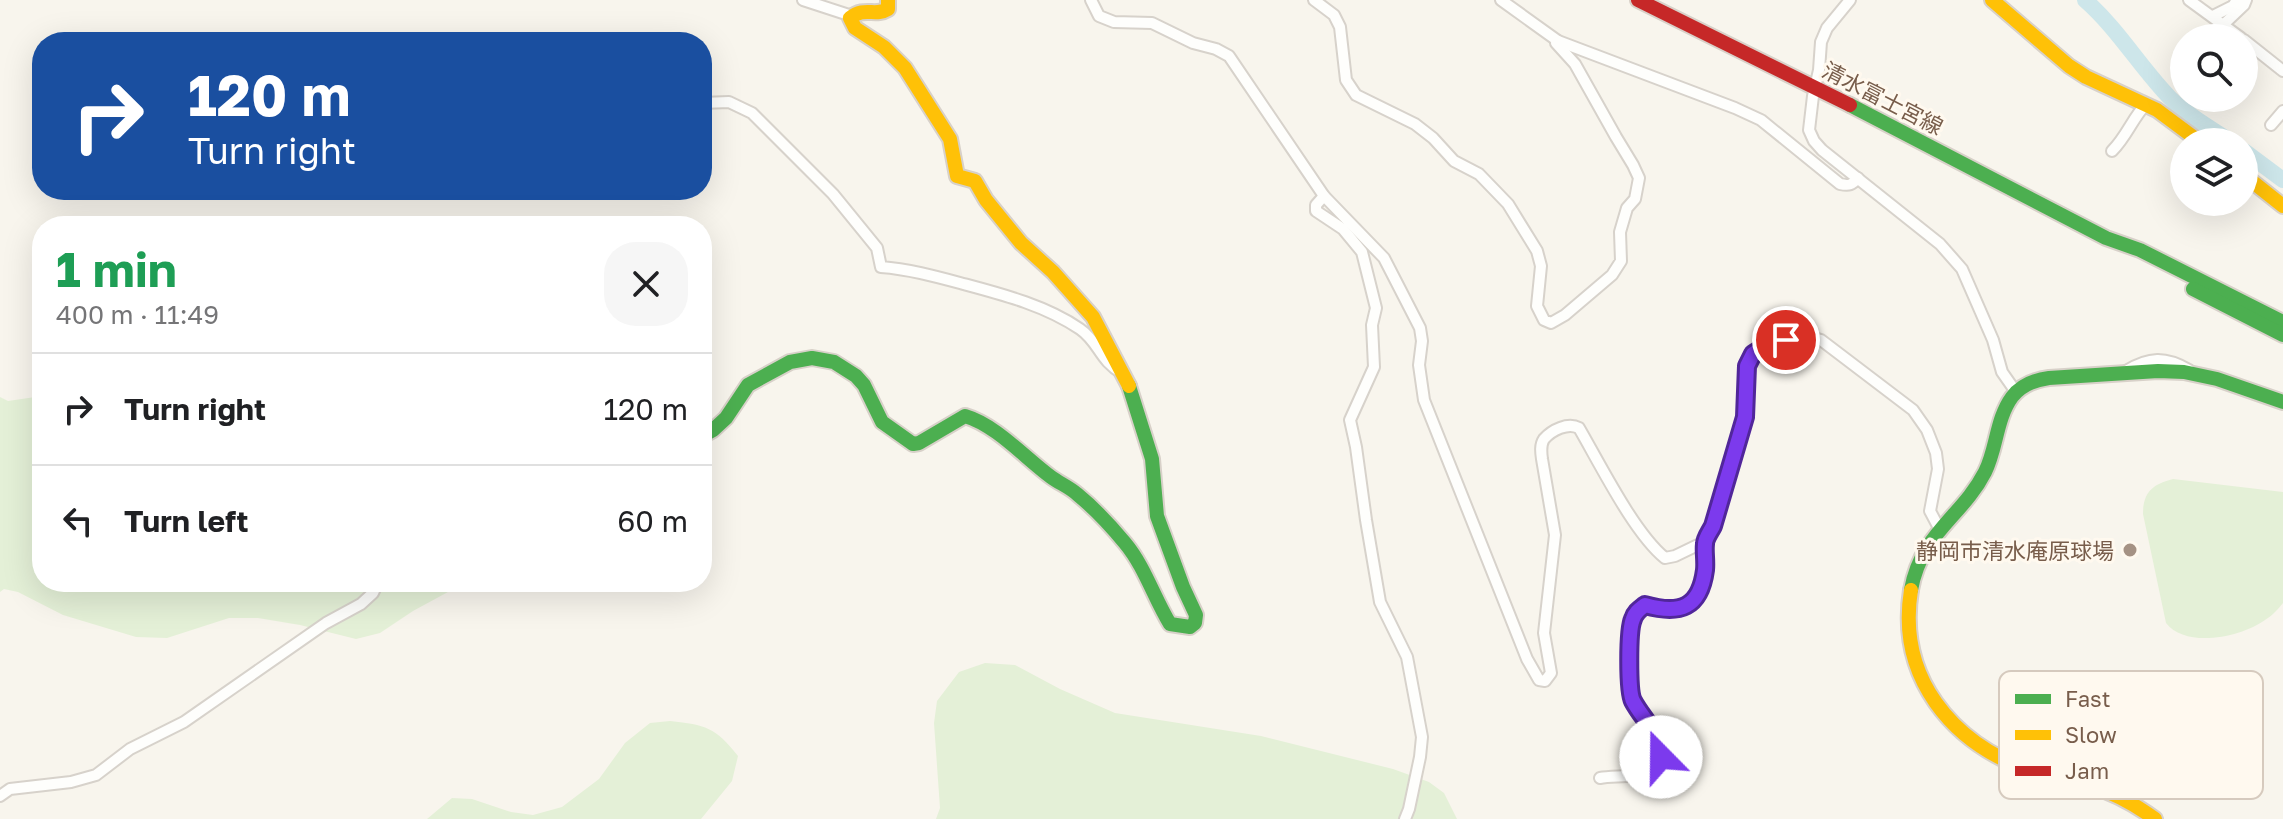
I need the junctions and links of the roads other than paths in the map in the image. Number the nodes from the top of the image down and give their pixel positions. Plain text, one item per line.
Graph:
1 (803, 0) edge
2 (888, 0) edge
3 (1091, 0) edge
4 (1314, 0) edge
5 (1501, 0) edge
6 (1638, 0) edge
7 (1850, 0) edge
8 (1992, 0) edge
9 (2189, 0) edge
10 (2237, 0) edge
11 (2246, 0) edge
12 (852, 16) junction
13 (2213, 16) junction
14 (2224, 24) joint
15 (1558, 41) junction
16 (2258, 51) edge
17 (2283, 71) edge
18 (1815, 87) junction
19 (712, 103) edge
20 (2146, 104) junction
21 (2283, 111) edge
22 (2271, 125) dead end
23 (2181, 128) edge
24 (2112, 151) dead end
25 (1858, 178) junction
26 (2258, 186) edge
27 (1324, 196) junction
28 (2283, 206) edge
29 (2106, 238) junction
30 (2283, 322) edge
31 (2283, 335) edge
32 (1122, 373) junction
33 (2016, 392) junction
34 (2283, 402) edge
35 (712, 430) edge
36 (1939, 528) junction
37 (1704, 542) junction
38 (373, 592) edge
39 (1999, 758) edge
40 (1600, 778) dead end
41 (0, 796) edge
42 (2123, 799) edge
43 (1405, 819) edge
44 (2155, 819) edge

1 - 12 street
2 - 12 street
3 - 27 street
4 - 15 street
5 - 15 street
6 - 18 street, 清水富士宮線
7 - 18 street
8 - 20 street
9 - 13 street
10 - 13 street
11 - 14 street
12 - 32 street
13 - 14 street
15 - 25 street
16 - 17 street
18 - 25 street
18 - 29 street, 清水富士宮線
19 - 32 street
20 - 23 street
20 - 24 street
21 - 22 street
25 - 33 street
26 - 28 street
27 - 37 street
27 - 43 street
29 - 30 street, 清水富士宮線
29 - 31 street, 清水富士宮線
32 - 35 street
33 - 34 street
33 - 36 street
36 - 37 street
36 - 39 street
37 - 40 street
38 - 41 street
42 - 44 street

